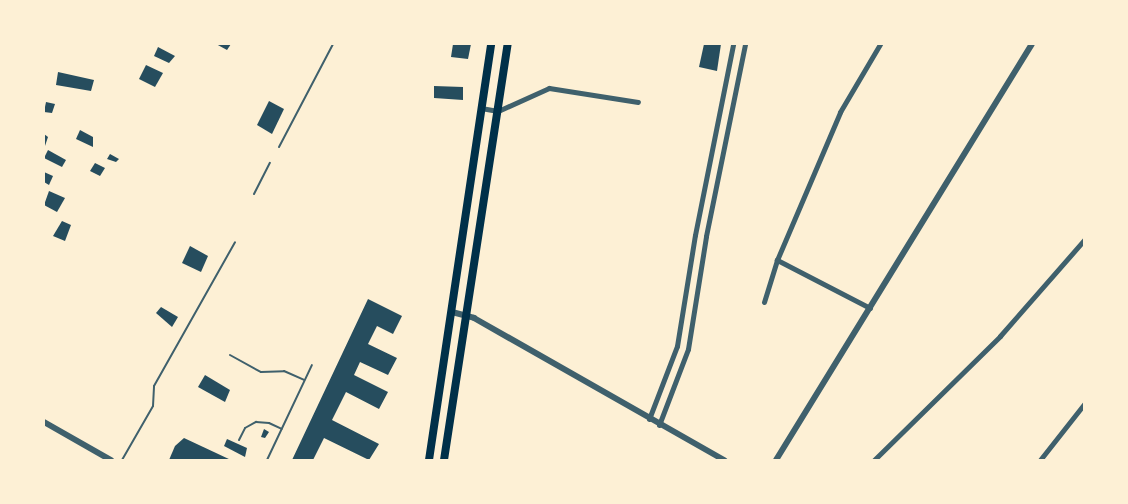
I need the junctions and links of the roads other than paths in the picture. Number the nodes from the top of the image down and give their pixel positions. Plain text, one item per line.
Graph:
1 (333, 44) edge
2 (491, 44) edge
3 (508, 44) edge
4 (733, 44) edge
5 (745, 44) edge
6 (880, 44) edge
7 (1032, 44) edge
8 (638, 102) dead end
9 (479, 108) junction
10 (498, 111) junction
11 (279, 147) dead end
12 (270, 163) dead end
13 (254, 194) dead end
14 (1084, 240) edge
15 (235, 242) dead end
16 (777, 260) junction
17 (764, 302) dead end
18 (870, 308) junction
19 (452, 312) junction
20 (468, 317) junction
21 (230, 355) dead end
22 (312, 365) dead end
23 (304, 380) junction
24 (1084, 404) edge
25 (649, 419) junction
26 (44, 422) edge
27 (659, 425) junction
28 (283, 430) junction
29 (239, 440) dead end
30 (111, 460) edge
31 (122, 460) edge
32 (267, 460) edge
33 (429, 460) edge
34 (444, 460) edge
35 (724, 460) edge
36 (776, 460) edge
37 (874, 460) edge
38 (1040, 460) edge

1 - 11 lane
2 - 9 highway
3 - 10 highway
4 - 25 street
5 - 27 street
6 - 16 street
7 - 18 street
8 - 10 street
9 - 10 street
9 - 19 highway
10 - 20 highway
12 - 13 lane
14 - 37 street
15 - 31 lane
16 - 17 street
16 - 18 street
18 - 36 street
19 - 20 street
19 - 33 highway
20 - 25 street
20 - 34 highway
21 - 23 lane
22 - 23 lane
23 - 28 lane
24 - 38 street
25 - 27 street
26 - 30 street
27 - 35 street
28 - 29 lane
28 - 32 lane

